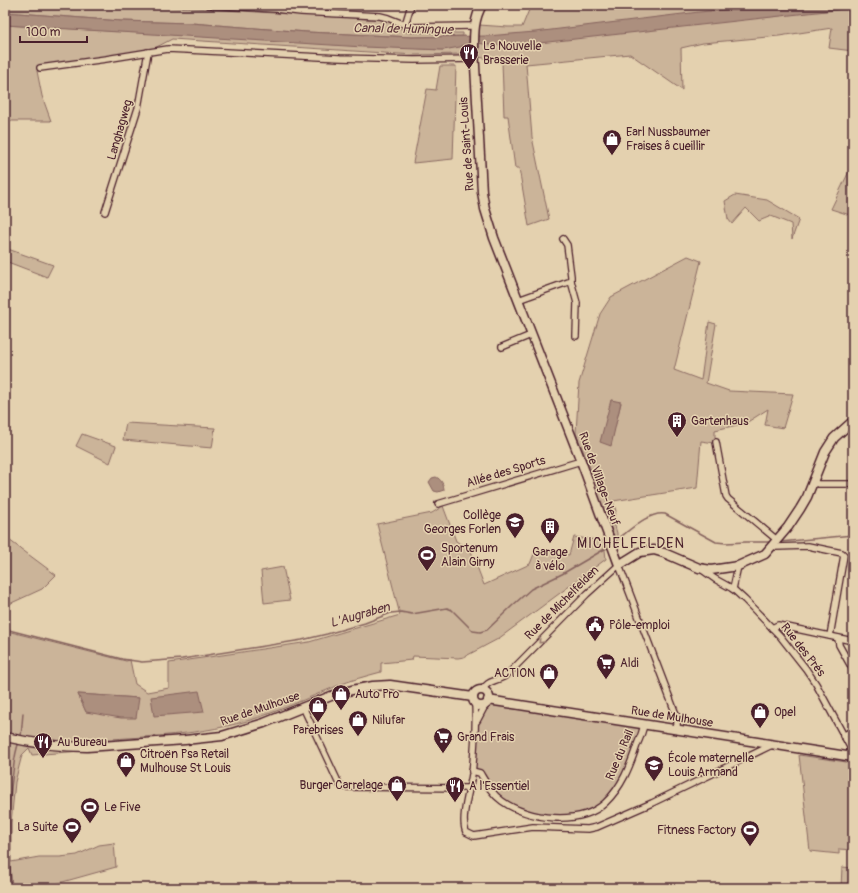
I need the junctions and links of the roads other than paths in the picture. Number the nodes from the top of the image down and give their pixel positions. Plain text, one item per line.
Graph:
1 (208, 5) edge
2 (301, 5) edge
3 (411, 5) edge
4 (482, 5) edge
5 (247, 6) edge
6 (301, 12) junction
7 (405, 25) junction
8 (474, 28) junction
9 (148, 52) junction
10 (475, 58) junction
11 (40, 68) dead end
12 (105, 212) dead end
13 (494, 238) joint
14 (563, 240) dead end
15 (570, 281) junction
16 (518, 300) junction
17 (531, 335) junction
18 (576, 336) dead end
19 (502, 347) dead end
20 (853, 421) edge
21 (716, 442) dead end
22 (581, 461) junction
23 (813, 482) junction
24 (853, 484) edge
25 (438, 504) dead end
26 (775, 543) junction
27 (619, 565) junction
28 (738, 566) junction
29 (699, 568) junction
30 (711, 570) junction
31 (715, 579) junction
32 (732, 589) junction
33 (772, 628) junction
34 (830, 636) junction
35 (838, 638) junction
36 (853, 641) edge
37 (853, 670) edge
38 (482, 691) junction
39 (474, 700) junction
40 (487, 702) junction
41 (302, 708) junction
42 (644, 724) junction
43 (475, 727) junction
44 (677, 729) junction
45 (853, 730) edge
46 (843, 736) junction
47 (5, 737) edge
48 (772, 745) junction
49 (852, 757) edge
50 (472, 771) junction
51 (469, 788) junction

1 - 5 street
2 - 6 street
3 - 7 street
4 - 8 street
5 - 6 street
6 - 7 street
7 - 8 street
8 - 10 street, Rue de Saint-Louis
9 - 10 street
9 - 11 street
9 - 12 street, Langhagweg
10 - 13 street, Rue de Saint-Louis
13 - 16 street, Rue de Village-Neuf
14 - 15 street
15 - 16 street
15 - 18 street
16 - 17 street, Rue de Village-Neuf
17 - 19 street
17 - 22 street, Rue de Village-Neuf
20 - 23 street, Rue de Michelfelden
21 - 26 street
22 - 25 street, Allée des Sports
22 - 27 street, Rue de Village-Neuf
23 - 24 street
23 - 26 street, Rue de Michelfelden
26 - 28 street, Rue de Michelfelden
26 - 34 street
27 - 29 street, Rue de Michelfelden
27 -> 38 street, Rue de Michelfelden
27 - 44 street, Rue de Village-Neuf
28 - 30 street, Rue de Michelfelden
28 - 32 street
29 - 30 street, Rue de Michelfelden
29 - 31 street, Rue des Prés
30 - 31 street
31 - 32 street, Rue des Prés
32 - 33 street, Rue des Prés
33 - 34 street
33 - 46 street, Rue des Prés
34 - 35 street
35 - 36 street
35 - 37 street
38 - 39 street
38 - 40 street
39 - 40 street
39 - 41 street, Rue de Mulhouse
39 - 43 street
40 - 42 street, Rue de Mulhouse
40 - 43 street
41 - 47 street, Rue de Mulhouse
41 - 51 street
42 - 44 street, Rue de Mulhouse
42 - 50 street, Rue du Rail
43 - 50 street
44 - 48 street, Rue de Mulhouse
45 - 46 street
46 - 49 street, Rue des Prés
48 - 49 street, Rue de Mulhouse
48 - 51 street
50 - 51 street

